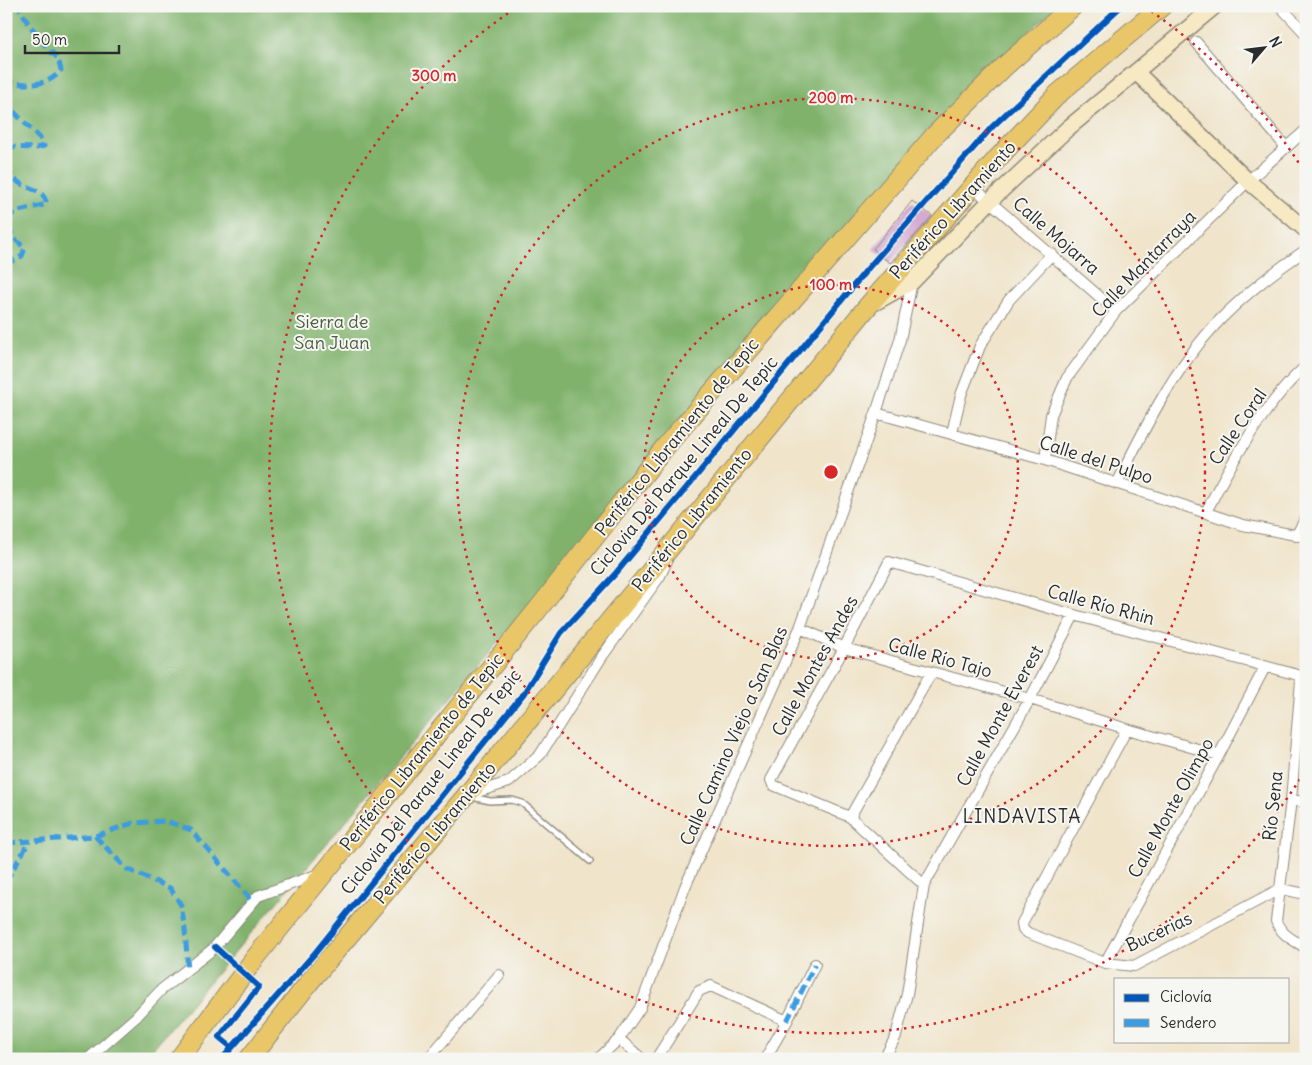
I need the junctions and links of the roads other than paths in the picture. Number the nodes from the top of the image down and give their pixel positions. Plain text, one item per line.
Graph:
1 (1073, 6) edge
2 (1162, 6) edge
3 (1215, 6) edge
4 (1280, 6) edge
5 (1306, 34) edge
6 (1196, 42) dead end
7 (1136, 72) junction
8 (1306, 130) edge
9 (1286, 147) junction
10 (1248, 181) junction
11 (973, 187) junction
12 (990, 201) junction
13 (1306, 230) edge
14 (1306, 250) edge
15 (1052, 254) junction
16 (912, 282) junction
17 (868, 306) junction
18 (1116, 311) junction
19 (1306, 366) edge
20 (876, 413) junction
21 (952, 433) junction
22 (1045, 460) junction
23 (1117, 484) junction
24 (1206, 512) junction
25 (1306, 518) edge
26 (679, 535) junction
27 (1301, 536) edge
28 (889, 562) joint
29 (1074, 615) junction
30 (800, 628) junction
31 (844, 648) junction
32 (1265, 667) junction
33 (931, 673) junction
34 (1301, 681) joint
35 (1030, 699) junction
36 (1127, 729) junction
37 (1301, 734) edge
38 (1219, 754) junction
39 (467, 795) junction
40 (1291, 800) junction
41 (1306, 802) edge
42 (850, 817) junction
43 (590, 860) dead end
44 (326, 872) junction
45 (924, 885) junction
46 (1280, 889) junction
47 (1306, 894) edge
48 (1306, 948) edge
49 (1104, 963) junction
50 (815, 964) dead end
51 (499, 975) dead end
52 (787, 1021) junction
53 (619, 1039) junction
54 (88, 1059) edge
55 (179, 1059) edge
56 (249, 1059) edge
57 (428, 1059) edge
58 (598, 1059) edge
59 (642, 1059) edge
60 (656, 1059) edge
61 (765, 1059) edge
62 (884, 1059) edge

1 - 44 highway, Periférico Libramiento de Tepic
2 - 11 highway, Periférico Libramiento
3 - 7 street
4 - 5 street
6 - 9 street
7 - 10 street
7 - 12 street
8 - 9 street, Calle Mantarraya
9 - 10 street, Calle Mantarraya
10 - 13 street
10 - 18 street, Calle Mantarraya
11 - 12 street, Calle Mojarra
11 - 17 highway, Periférico Libramiento
12 - 15 street, Calle Mojarra
12 - 16 street
14 - 23 street
15 - 18 street, Calle Mojarra
15 - 21 street
16 - 17 street
16 - 20 street, Calle Camino Viejo a San Blas
17 - 26 highway, Periférico Libramiento
18 - 22 street, Calle Mantarraya
19 - 24 street, Calle Coral
20 - 21 street, Calle del Pulpo
20 - 30 street, Calle Camino Viejo a San Blas
21 - 22 street, Calle del Pulpo
22 - 23 street, Calle del Pulpo
23 - 24 street, Calle del Pulpo
24 - 27 street, Calle del Pulpo
25 - 27 street
26 - 39 highway, Periférico Libramiento
26 - 39 street
28 - 29 street, Calle Río Rhin
28 - 31 street, Calle Montes Andes
29 - 32 street, Calle Río Rhin
29 - 35 street, Calle Monte Everest
30 - 31 street, Calle Río Tajo
30 - 53 street, Calle Camino Viejo a San Blas
31 - 33 street, Calle Río Tajo
31 - 42 street, Calle Montes Andes
32 - 34 street, Calle Río Rhin
32 - 38 street, Calle Monte Olimpo
33 - 35 street, Calle Río Tajo
33 - 42 street
34 - 37 street, Río Sena
35 - 36 street, Calle Río Tajo
35 - 45 street, Calle Monte Everest
36 - 38 street, Calle Río Tajo
36 - 49 street, Bucerias
37 - 40 street, Río Sena
38 - 49 street, Calle Monte Olimpo
39 - 43 lane
39 - 56 highway, Periférico Libramiento
40 - 41 street
40 - 46 street, Río Sena
42 - 45 street
44 - 54 street
44 - 55 highway, Periférico Libramiento de Tepic
45 - 62 street, Calle Monte Everest
46 - 47 street
46 - 48 street, Río Sena
46 - 49 street, Bucerias
50 - 52 street
51 - 57 street
52 - 60 street
52 - 61 street
53 - 58 street, Calle Camino Viejo a San Blas
53 - 59 street

